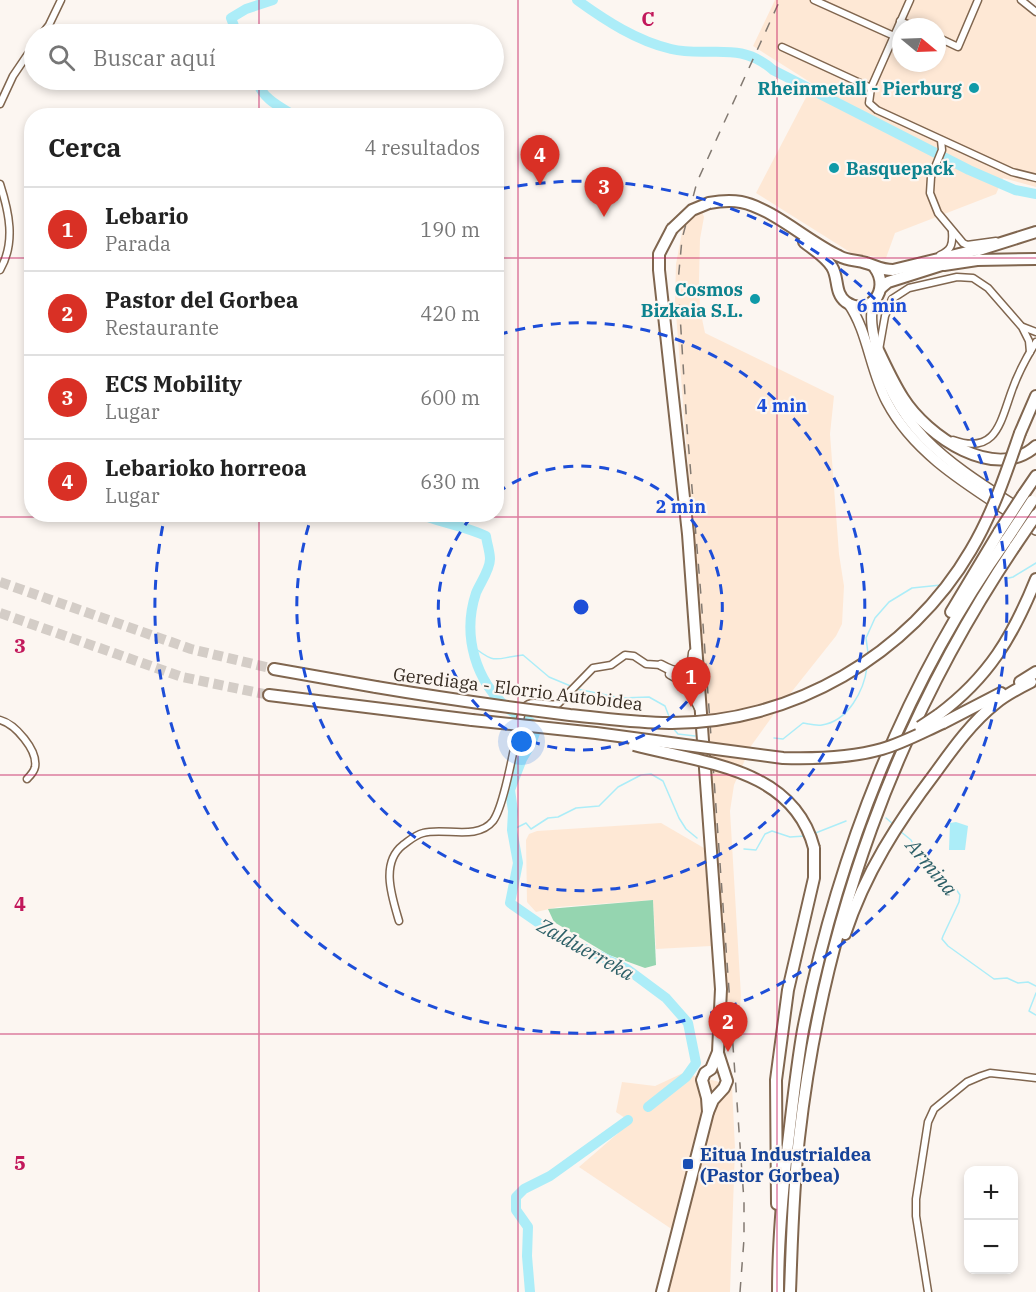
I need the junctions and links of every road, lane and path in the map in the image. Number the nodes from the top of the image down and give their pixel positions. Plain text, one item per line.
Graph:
1 (61, 0) edge
2 (814, 0) edge
3 (910, 0) edge
4 (978, 0) edge
5 (1021, 0) edge
6 (1036, 12) edge
7 (901, 18) edge
8 (49, 24) edge
9 (892, 35) edge
10 (892, 41) edge
11 (946, 41) edge
12 (782, 47) dead end
13 (24, 60) edge
14 (871, 88) junction
15 (0, 104) edge
16 (941, 140) junction
17 (1036, 178) edge
18 (0, 184) edge
19 (782, 222) junction
20 (952, 232) junction
21 (1036, 232) edge
22 (1009, 239) junction
23 (984, 248) junction
24 (1036, 252) edge
25 (1036, 259) edge
26 (977, 260) junction
27 (854, 262) junction
28 (917, 264) junction
29 (944, 265) junction
30 (875, 268) junction
31 (0, 270) edge
32 (837, 283) junction
33 (881, 288) junction
34 (873, 301) junction
35 (848, 303) junction
36 (1022, 327) junction
37 (1036, 332) edge
38 (1036, 342) edge
39 (877, 347) junction
40 (1029, 352) junction
41 (1036, 398) edge
42 (938, 434) junction
43 (1036, 446) edge
44 (1036, 476) edge
45 (1030, 497) edge
46 (1036, 515) edge
47 (1036, 519) edge
48 (1036, 530) edge
49 (1007, 539) junction
50 (1036, 579) edge
51 (694, 607) junction
52 (661, 665) junction
53 (274, 669) tunnel mouth
54 (1034, 677) edge
55 (269, 696) tunnel mouth
56 (700, 710) junction
57 (940, 719) junction
58 (0, 720) edge
59 (596, 734) junction
60 (27, 779) dead end
61 (399, 921) dead end
62 (827, 979) junction
63 (718, 1052) junction
64 (711, 1069) junction
65 (723, 1072) junction
66 (1036, 1078) edge
67 (704, 1088) junction
68 (719, 1092) junction
69 (708, 1112) junction
70 (778, 1288) edge
71 (662, 1292) edge
72 (790, 1292) edge
73 (928, 1292) edge

1 - 8 street
2 - 9 street
3 - 7 street
4 - 11 street
5 - 6 street
10 - 14 street
12 - 14 street
13 - 15 street
14 - 16 street
16 - 17 street
16 - 20 street
18 - 31 street
19 - 27 highway
19 - 32 highway
19 - 51 highway, bridge
20 - 22 street
20 - 28 street
21 - 22 highway
22 - 23 highway
23 - 28 highway
23 - 29 highway
24 - 26 highway
25 - 26 highway
26 - 29 highway
27 - 30 highway
27 - 32 highway
28 - 30 highway
29 - 33 highway
30 - 33 highway
32 - 35 highway
33 - 34 highway
34 - 35 highway
34 - 39 main road
35 - 48 main road
36 - 37 street
36 - 39 street
36 - 40 street
38 - 40 street
39 - 42 highway
39 - 47 main road
40 - 42 street
41 - 53 highway, Gerediaga - Elorrio Autobidea, bridge
42 - 43 highway
44 - 45 highway
45 - 49 highway, bridge
46 - 49 highway, bridge
49 - 62 highway
49 - 70 highway
50 - 57 highway
51 - 52 street
51 - 56 highway
52 - 56 street
52 - 61 street, bridge
54 - 57 highway
54 - 62 highway
55 - 59 highway, Gerediaga - Elorrio Autobidea, bridge
56 - 63 highway
57 - 59 highway, Gerediaga - Elorrio Autobidea, bridge
58 - 60 street
59 - 70 highway, bridge
62 - 72 highway
63 - 64 highway
63 - 65 highway
64 - 65 highway
64 - 67 highway
65 - 68 highway
66 - 73 street
67 - 68 highway
67 - 69 highway
68 - 69 highway
69 - 71 highway

